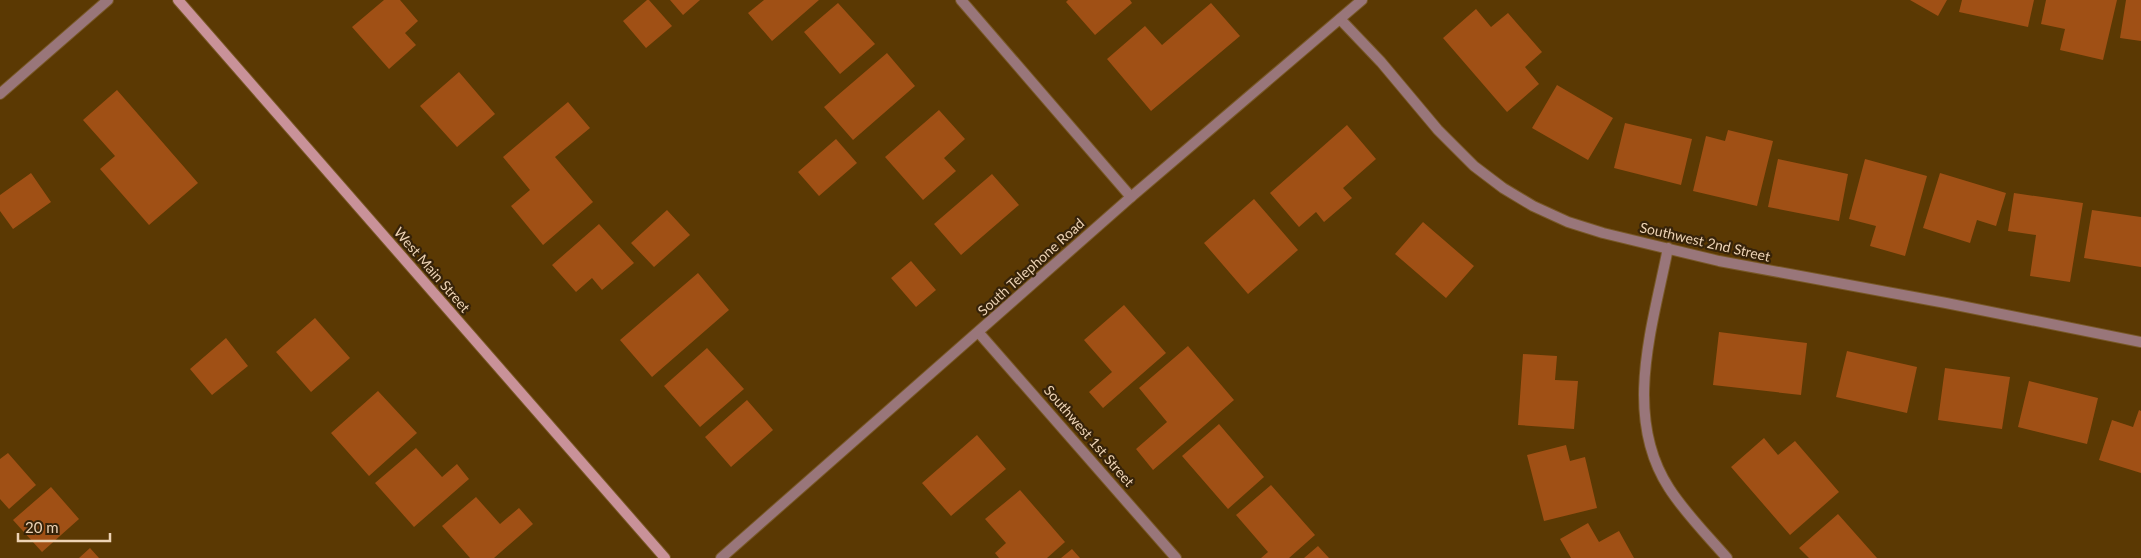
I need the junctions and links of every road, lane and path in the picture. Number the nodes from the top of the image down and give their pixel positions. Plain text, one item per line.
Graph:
1 (108, 0) edge
2 (178, 0) edge
3 (961, 0) edge
4 (1362, 0) edge
5 (1340, 19) junction
6 (0, 94) edge
7 (1131, 197) junction
8 (1668, 248) junction
9 (979, 332) junction
10 (2141, 342) edge
11 (665, 558) edge
12 (721, 558) edge
13 (1176, 558) edge
14 (1727, 558) edge

1 - 6 street
2 - 11 main road, West Main Street
3 - 7 street
4 - 5 street, South Telephone Road
5 - 7 street, South Telephone Road
5 - 8 street, Southwest 2nd Street
7 - 9 street, South Telephone Road
8 - 10 street, Southwest 2nd Street
8 - 14 street
9 - 12 street, South Telephone Road
9 - 13 street, Southwest 1st Street

